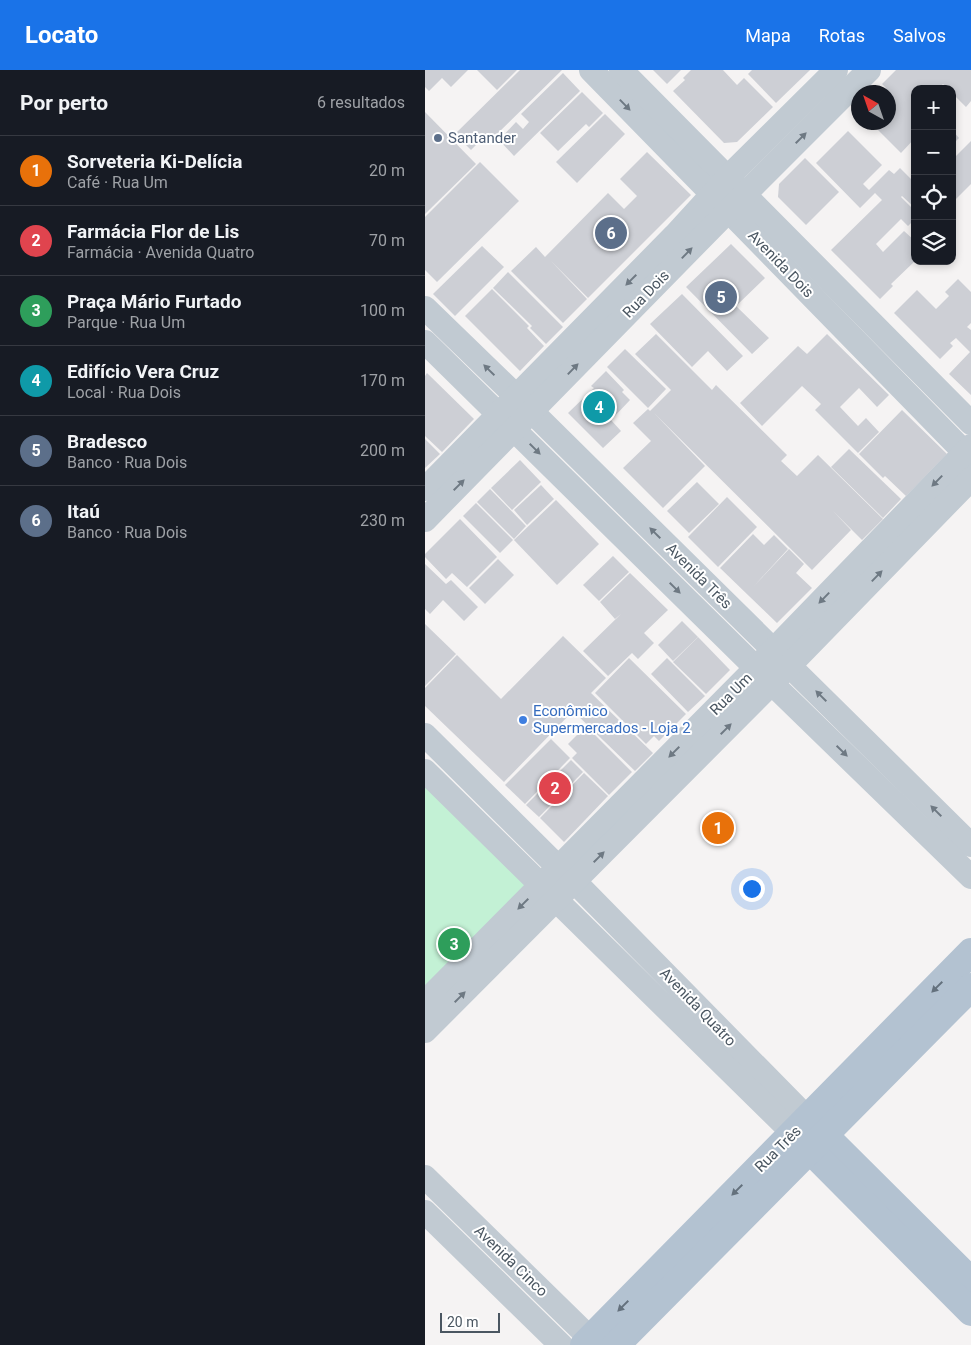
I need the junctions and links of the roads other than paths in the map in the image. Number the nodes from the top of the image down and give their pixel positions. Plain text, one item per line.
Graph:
1 (591, 70) edge
2 (621, 70) edge
3 (836, 70) edge
4 (869, 70) edge
5 (729, 194) junction
6 (425, 308) edge
7 (425, 342) edge
8 (524, 404) junction
9 (506, 422) junction
10 (971, 423) edge
11 (969, 453) edge
12 (971, 479) edge
13 (425, 489) edge
14 (425, 520) edge
15 (782, 658) junction
16 (764, 676) junction
17 (425, 735) edge
18 (425, 771) edge
19 (971, 845) edge
20 (567, 875) junction
21 (971, 877) edge
22 (549, 893) junction
23 (971, 952) edge
24 (971, 987) edge
25 (425, 1002) edge
26 (425, 1031) edge
27 (808, 1134) junction
28 (425, 1177) edge
29 (425, 1212) edge
30 (971, 1281) edge
31 (971, 1312) edge
32 (597, 1343) edge
33 (561, 1345) edge

1 -> 5 street, Avenida Dois
2 - 5 street, Avenida Dois
3 - 5 street, Rua Dois
5 -> 4 street, Rua Dois
5 - 8 street, Rua Dois
5 - 10 street, Avenida Dois
5 - 11 street, Avenida Dois
8 -> 6 street, Avenida Três
7 - 9 street, Avenida Três
8 - 9 street, Rua Dois
15 -> 8 street, Avenida Três
9 - 13 street, Rua Dois
14 -> 9 street, Rua Dois
9 -> 16 street, Avenida Três
11 -> 15 street, Rua Um
15 -> 12 street, Rua Um
15 - 16 street, Rua Um
19 -> 15 street, Avenida Três
16 - 20 street, Rua Um
16 -> 21 street, Avenida Três
17 - 20 street, Avenida Quatro
18 - 22 street, Avenida Quatro
20 - 22 street, Rua Um
20 - 27 street, Avenida Quatro
22 -> 25 street, Rua Um
26 -> 22 street, Rua Um
22 - 27 street, Avenida Quatro
23 -> 27 main road, Rua Três
24 - 27 main road, Rua Três
27 - 30 main road, Avenida Quatro
27 - 31 main road, Avenida Quatro
27 - 32 main road, Rua Três
28 - 32 street, Avenida Cinco
29 - 33 street, Avenida Cinco

